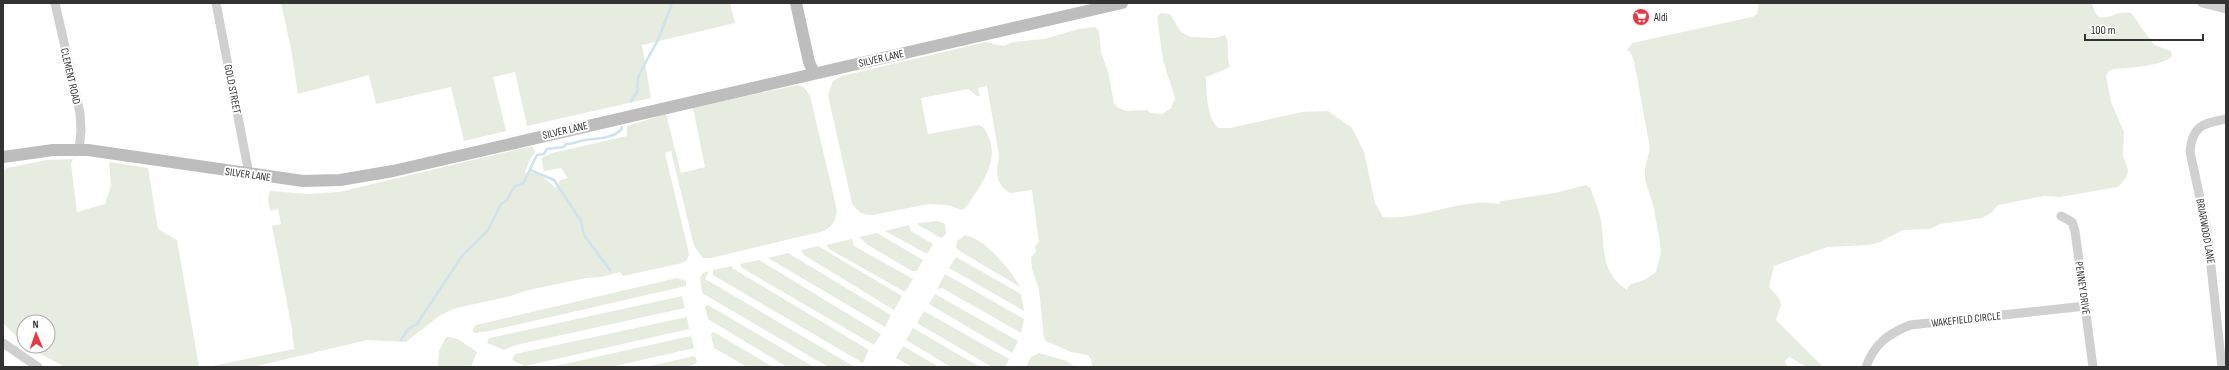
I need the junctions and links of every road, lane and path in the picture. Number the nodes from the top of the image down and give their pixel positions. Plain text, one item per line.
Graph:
1 (55, 3) edge
2 (216, 3) edge
3 (796, 3) edge
4 (1122, 3) edge
5 (2202, 3) edge
6 (2226, 9) edge
7 (814, 73) junction
8 (2226, 119) edge
9 (79, 150) junction
10 (3, 157) edge
11 (249, 174) junction
12 (2061, 216) dead end
13 (2221, 303) edge
14 (2086, 306) junction
15 (3, 343) edge
16 (38, 367) edge
17 (1866, 367) edge
18 (2093, 367) edge
19 (2222, 367) edge

1 - 9 street, CLEMENT ROAD
2 - 11 street, GOLD STREET
3 - 7 main road
4 - 7 main road, SILVER LANE
5 - 6 street
7 - 11 main road, SILVER LANE
8 - 13 street, BRIARWOOD LANE
9 - 10 main road, SILVER LANE
9 - 11 main road, SILVER LANE
12 - 14 street, PENNEY DRIVE
13 - 19 street, BRIARWOOD LANE
14 - 17 street, WAKEFIELD CIRCLE
14 - 18 street, PENNEY DRIVE
15 - 16 street

